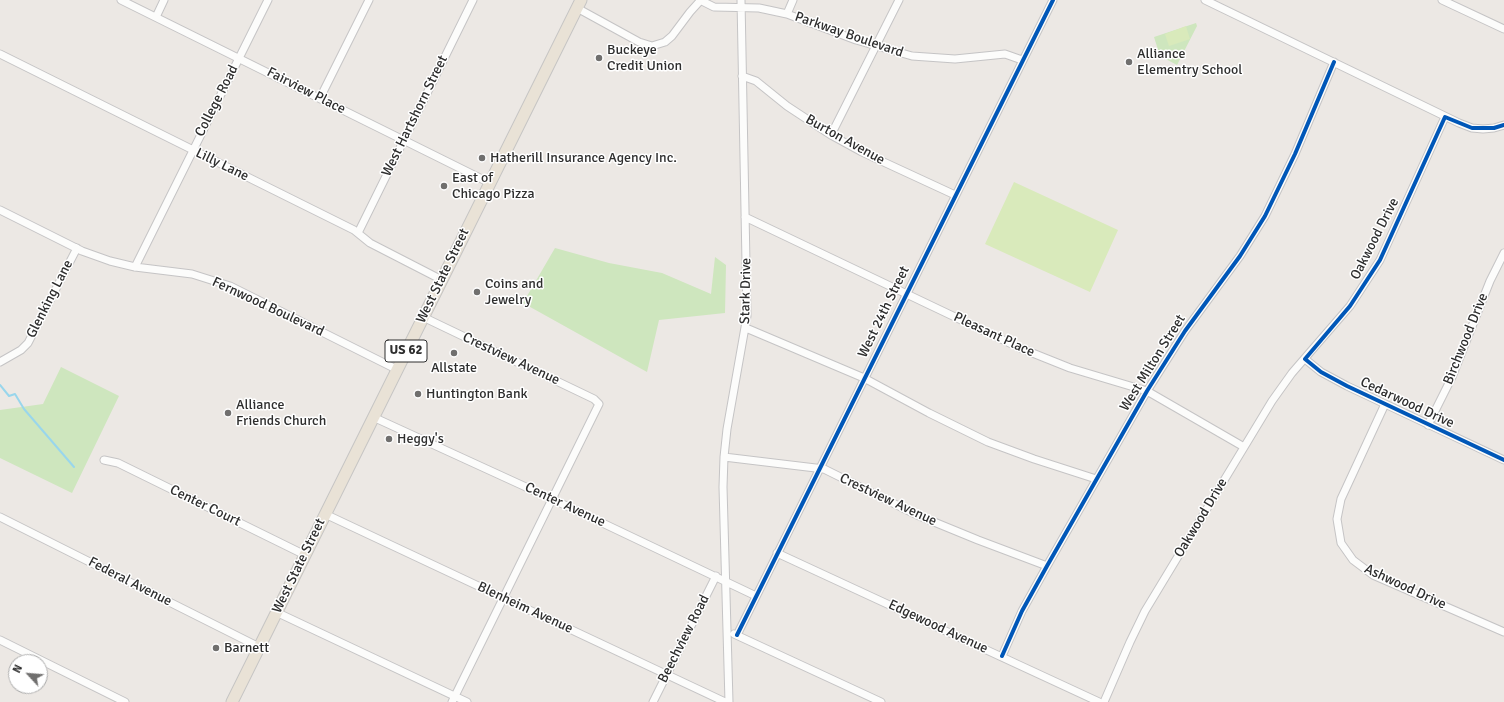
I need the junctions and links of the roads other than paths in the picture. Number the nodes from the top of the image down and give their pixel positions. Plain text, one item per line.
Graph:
1 (121, 0) edge
2 (164, 0) edge
3 (268, 0) edge
4 (369, 0) edge
5 (473, 0) edge
6 (700, 0) edge
7 (793, 0) edge
8 (899, 0) edge
9 (1053, 0) edge
10 (1205, 0) edge
11 (1442, 0) edge
12 (741, 3) edge
13 (579, 4) edge
14 (787, 14) junction
15 (156, 17) junction
16 (1504, 29) edge
17 (875, 47) junction
18 (0, 54) edge
19 (239, 58) junction
20 (1022, 60) junction
21 (1334, 62) junction
22 (742, 76) junction
23 (320, 98) junction
24 (1446, 117) junction
25 (1504, 125) edge
26 (831, 135) junction
27 (404, 140) junction
28 (192, 150) junction
29 (490, 183) junction
30 (955, 195) junction
31 (0, 210) edge
32 (745, 217) junction
33 (358, 233) junction
34 (76, 248) junction
35 (1504, 253) edge
36 (135, 267) junction
37 (442, 280) junction
38 (906, 293) junction
39 (423, 317) junction
40 (746, 328) junction
41 (1304, 359) junction
42 (0, 362) edge
43 (396, 370) junction
44 (864, 378) junction
45 (1147, 391) junction
46 (1385, 404) junction
47 (373, 417) junction
48 (1428, 425) junction
49 (1244, 447) junction
50 (724, 457) junction
51 (104, 460) dead end
52 (1504, 460) edge
53 (819, 468) junction
54 (1096, 479) junction
55 (552, 499) junction
56 (325, 514) junction
57 (0, 517) edge
58 (777, 553) junction
59 (305, 555) junction
60 (1046, 566) junction
61 (716, 576) junction
62 (726, 581) junction
63 (756, 596) junction
64 (503, 598) junction
65 (276, 612) junction
66 (728, 632) junction
67 (1504, 632) edge
68 (737, 635) junction
69 (0, 640) edge
70 (259, 648) junction
71 (1002, 656) junction
72 (666, 675) junction
73 (453, 699) edge
74 (125, 702) edge
75 (232, 702) edge
76 (467, 702) edge
77 (653, 702) edge
78 (725, 702) edge
79 (729, 702) edge
80 (881, 702) edge
81 (1099, 702) edge
82 (1104, 702) edge

1 - 15 street, Fairview Place
2 - 15 street
3 - 19 street, College Road
4 - 23 street
5 - 27 street, West Hartshorn Street
6 - 12 street, Parkway Boulevard
6 - 13 street, Parkway Boulevard
7 - 14 street
8 - 17 street
9 - 20 street, West 24th Street
10 - 21 street
11 - 16 street
12 - 14 street, Parkway Boulevard
12 - 22 street, Stark Drive
13 - 29 highway, West State Street / US 62
14 - 17 street, Parkway Boulevard
15 - 19 street, Fairview Place
17 - 20 street, Parkway Boulevard
17 - 26 street
18 - 28 street, Lilly Lane
19 - 23 street, Fairview Place
19 - 28 street, College Road
20 - 30 street, West 24th Street
21 - 24 street
21 - 45 street, West Milton Street
22 - 26 street, Burton Avenue
22 - 32 street, Stark Drive
23 - 27 street, Fairview Place
24 - 25 street
24 - 41 street, Oakwood Drive
26 - 30 street, Burton Avenue
27 - 29 street, Fairview Place
27 - 33 street, West Hartshorn Street
28 - 33 street, Lilly Lane
28 - 36 street, College Road
29 - 37 highway, West State Street / US 62
30 - 38 street, West 24th Street
31 - 34 street, Fernwood Boulevard
32 - 38 street, Pleasant Place
32 - 40 street, Stark Drive
33 - 37 street, Lilly Lane
34 - 36 street, Fernwood Boulevard
34 - 42 street, Glenking Lane
35 - 48 street, Birchwood Drive
36 - 43 street, Fernwood Boulevard
37 - 39 highway, West State Street / US 62
38 - 44 street, West 24th Street
38 - 45 street, Pleasant Place
39 - 43 highway, West State Street / US 62
39 - 55 street, Crestview Avenue
40 - 44 street
40 - 50 street, Stark Drive
41 - 46 street, Cedarwood Drive
41 - 49 street, Oakwood Drive
43 - 47 highway, West State Street / US 62
44 - 53 street, West 24th Street
44 - 54 street
45 - 49 street, Pleasant Place
45 - 54 street, West Milton Street
46 - 48 street, Cedarwood Drive
46 - 67 street, Ashwood Drive
47 - 55 street, Center Avenue
47 - 56 highway, West State Street / US 62
48 - 52 street, Cedarwood Drive
49 - 82 street, Oakwood Drive
50 - 53 street, Crestview Avenue
50 - 62 street, Stark Drive
51 - 59 street, Center Court
53 - 58 street, West 24th Street
53 - 60 street, Crestview Avenue
54 - 60 street, West Milton Street
55 - 61 street, Center Avenue
55 - 64 street
56 - 59 highway, West State Street / US 62
56 - 64 street, Blenheim Avenue
57 - 70 street, Federal Avenue
58 - 63 street, West 24th Street
58 - 71 street, Edgewood Avenue
59 - 65 highway, West State Street / US 62
60 - 71 street, West Milton Street
61 - 62 street, Center Avenue
61 - 72 street, Beechview Road
62 - 63 street, Center Avenue
62 - 66 street, Stark Drive
63 - 68 street, West 24th Street
64 - 72 street, Blenheim Avenue
64 - 73 street
65 - 70 highway, West State Street / US 62
65 - 73 street
66 - 68 street
66 - 79 street, Stark Drive
68 - 80 street
69 - 74 street
70 - 75 highway, West State Street / US 62
71 - 81 street, Edgewood Avenue
72 - 77 street, Beechview Road
72 - 78 street, Blenheim Avenue
73 - 76 street

